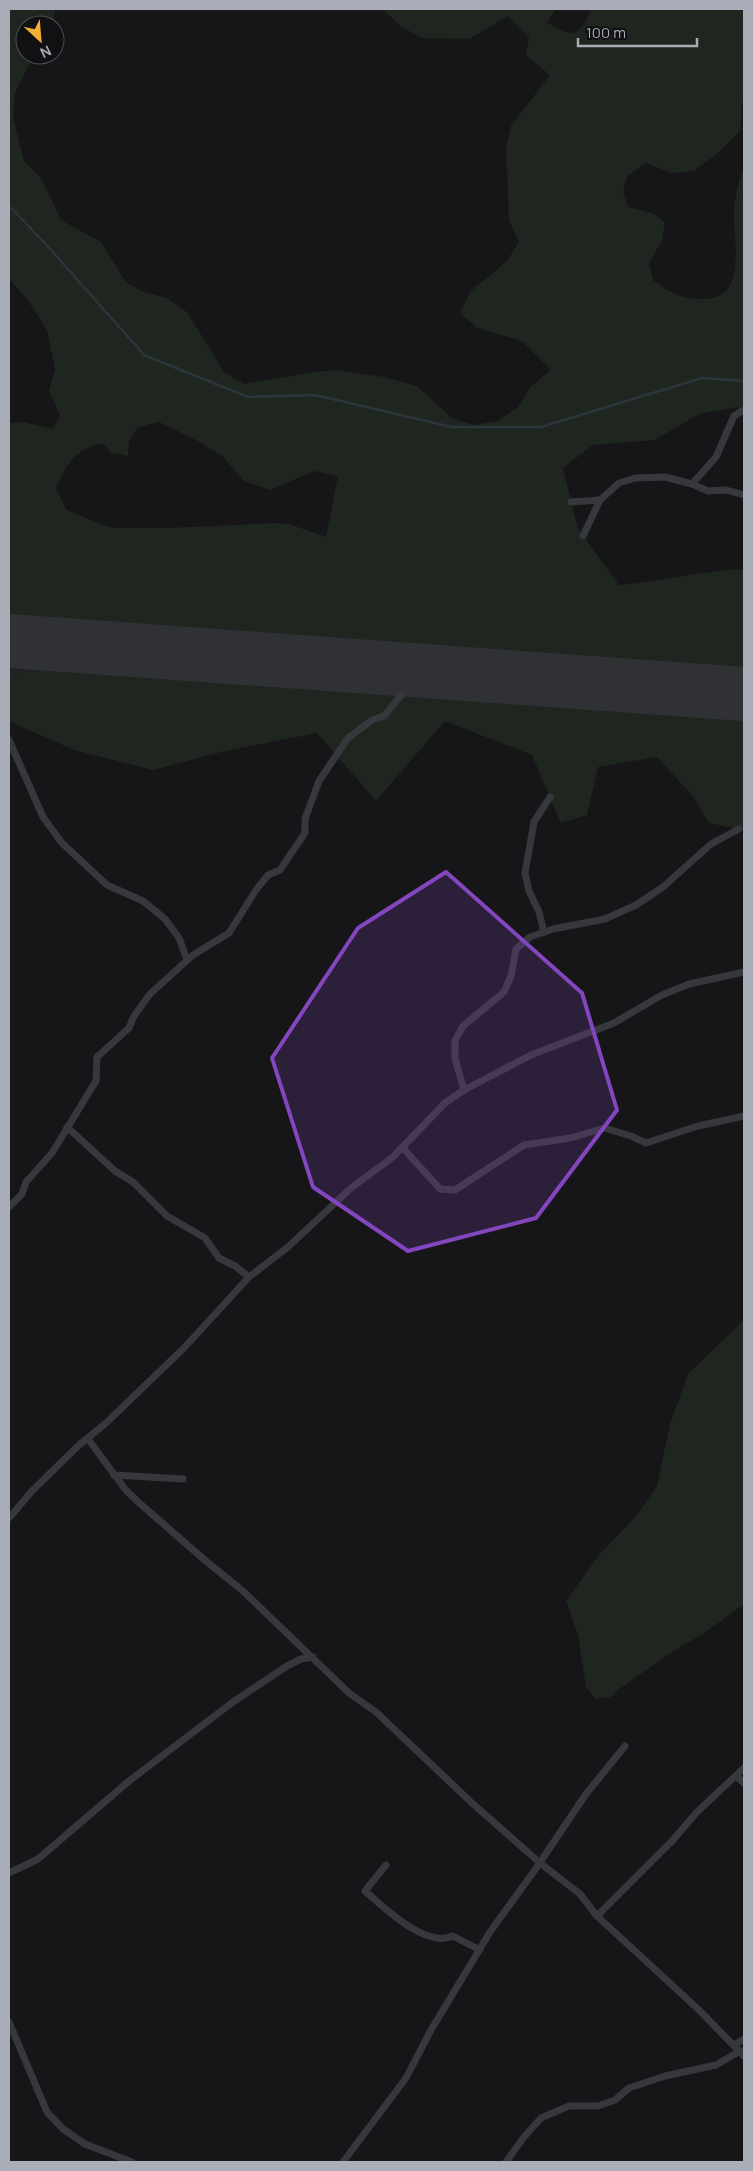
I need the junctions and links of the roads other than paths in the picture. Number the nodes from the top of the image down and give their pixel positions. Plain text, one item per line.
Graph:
1 (742, 411) dead end
2 (692, 484) junction
3 (744, 495) edge
4 (600, 500) junction
5 (571, 502) dead end
6 (584, 536) dead end
7 (402, 694) dead end
8 (9, 740) edge
9 (550, 797) dead end
10 (739, 829) dead end
11 (544, 932) junction
12 (187, 960) junction
13 (744, 972) edge
14 (464, 1090) junction
15 (744, 1116) edge
16 (67, 1127) junction
17 (402, 1148) junction
18 (9, 1207) edge
19 (249, 1277) junction
20 (88, 1439) junction
21 (114, 1475) junction
22 (183, 1478) dead end
23 (9, 1518) edge
24 (313, 1657) junction
25 (625, 1746) dead end
26 (744, 1768) edge
27 (736, 1776) junction
28 (744, 1783) edge
29 (540, 1863) junction
30 (386, 1866) dead end
31 (9, 1873) edge
32 (597, 1916) junction
33 (480, 1950) junction
34 (9, 2022) edge
35 (744, 2039) edge
36 (734, 2045) junction
37 (742, 2054) edge
38 (132, 2162) edge
39 (343, 2162) edge
40 (506, 2162) edge

1 - 2 street
2 - 3 street
2 - 4 street
4 - 5 street
4 - 6 street
7 - 12 street
8 - 12 street
9 - 11 street
10 - 11 street
11 - 14 street
12 - 16 street
13 - 14 street
14 - 17 street
15 - 17 street
16 - 18 street
16 - 19 street
17 - 19 street
19 - 20 street
20 - 21 street
20 - 23 street
21 - 22 street
21 - 24 street
24 - 29 street
24 - 31 street
25 - 29 street
26 - 27 street
27 - 28 street
27 - 32 street
29 - 32 street
29 - 33 street
30 - 33 street
32 - 36 street
33 - 39 street
34 - 38 street
35 - 36 street
36 - 37 street
37 - 40 street

